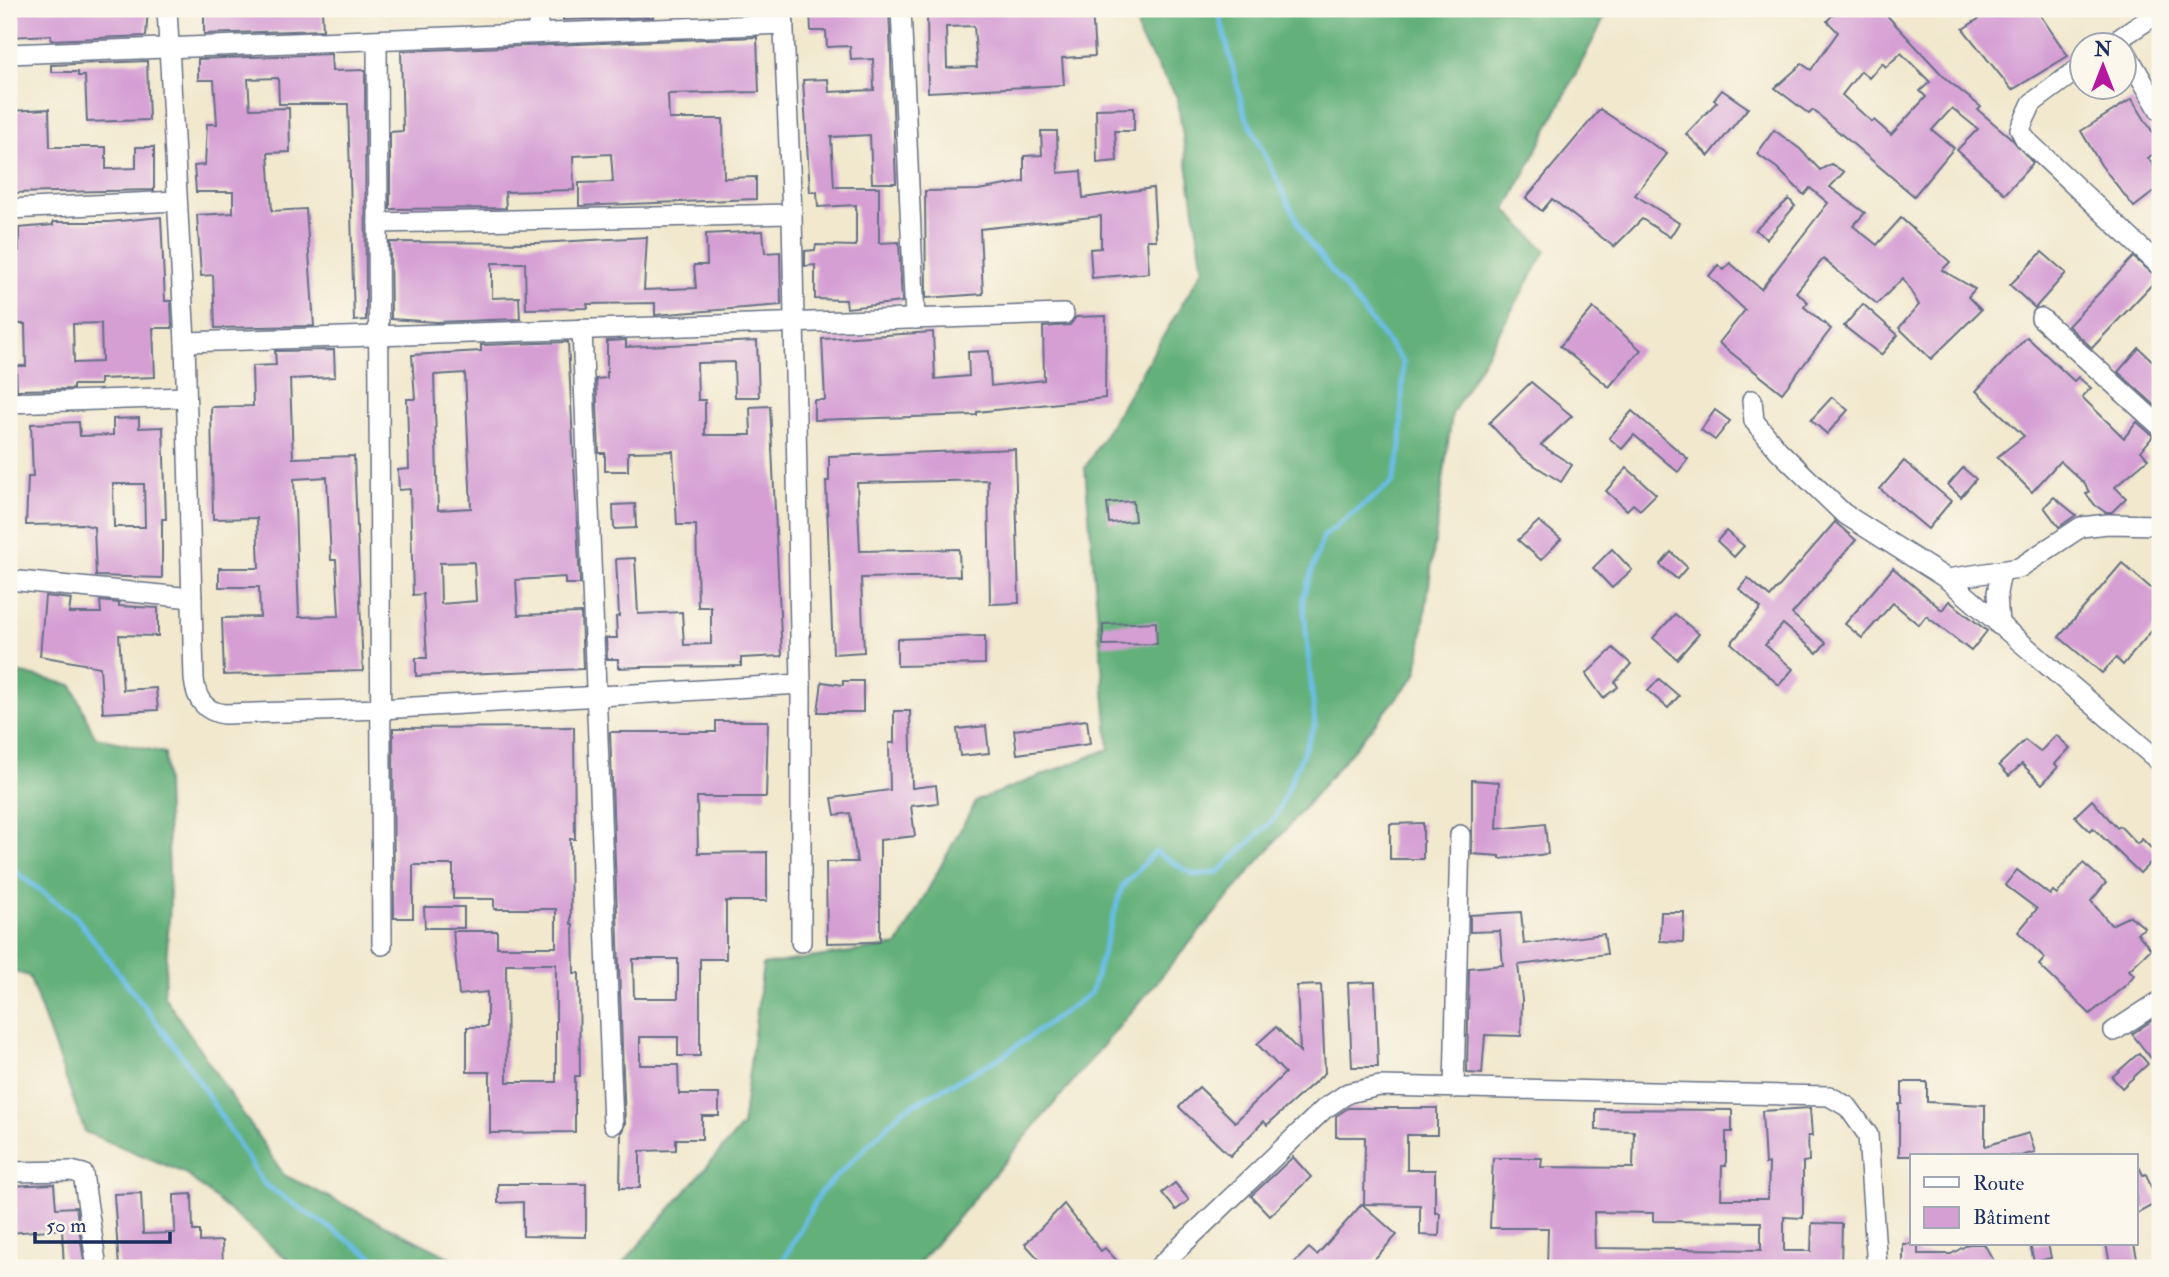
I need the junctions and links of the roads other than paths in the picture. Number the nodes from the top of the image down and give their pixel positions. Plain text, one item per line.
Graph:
1 (167, 9) edge
2 (538, 9) edge
3 (901, 9) edge
4 (2160, 12) edge
5 (783, 17) edge
6 (683, 18) edge
7 (538, 31) junction
8 (2135, 32) edge
9 (376, 41) junction
10 (168, 48) junction
11 (9, 54) edge
12 (2068, 76) edge
13 (2138, 76) edge
14 (2160, 111) edge
15 (177, 201) junction
16 (9, 209) edge
17 (792, 214) junction
18 (378, 223) junction
19 (2160, 266) edge
20 (1064, 314) dead end
21 (2041, 318) dead end
22 (915, 319) junction
23 (793, 323) junction
24 (582, 330) junction
25 (378, 336) junction
26 (185, 342) junction
27 (185, 397) junction
28 (1752, 400) dead end
29 (9, 403) edge
30 (2160, 426) edge
31 (2160, 525) edge
32 (2001, 572) junction
33 (1947, 579) junction
34 (9, 580) edge
35 (192, 598) junction
36 (2000, 625) junction
37 (801, 684) junction
38 (594, 698) junction
39 (381, 709) junction
40 (2160, 762) edge
41 (1460, 835) dead end
42 (801, 942) dead end
43 (382, 945) dead end
44 (2160, 1001) edge
45 (2114, 1031) dead end
46 (1454, 1087) junction
47 (612, 1124) dead end
48 (9, 1172) edge
49 (97, 1268) edge
50 (1158, 1268) edge
51 (1877, 1268) edge

1 - 10 street
2 - 7 street
3 - 22 street
4 - 8 street
5 - 6 street
5 - 17 street
6 - 7 street
7 - 9 street
9 - 10 street
9 - 18 street
10 - 11 street
10 - 15 street
12 - 19 street
13 - 14 street
15 - 16 street
15 - 26 street
17 - 18 street
17 - 23 street
18 - 25 street
20 - 22 street
21 - 30 street
22 - 23 street
23 - 24 street
23 - 37 street
24 - 25 street
24 - 38 street
25 - 26 street
25 - 39 street
26 - 27 street
27 - 29 street
27 - 35 street
28 - 33 street
31 - 32 street
32 - 33 street
32 - 36 street
33 - 36 street
34 - 35 street
35 - 39 street
36 - 40 street
37 - 38 street
37 - 42 street
38 - 39 street
38 - 47 street
39 - 43 street
41 - 46 street
44 - 45 street
46 - 50 street
46 - 51 street
48 - 49 street

